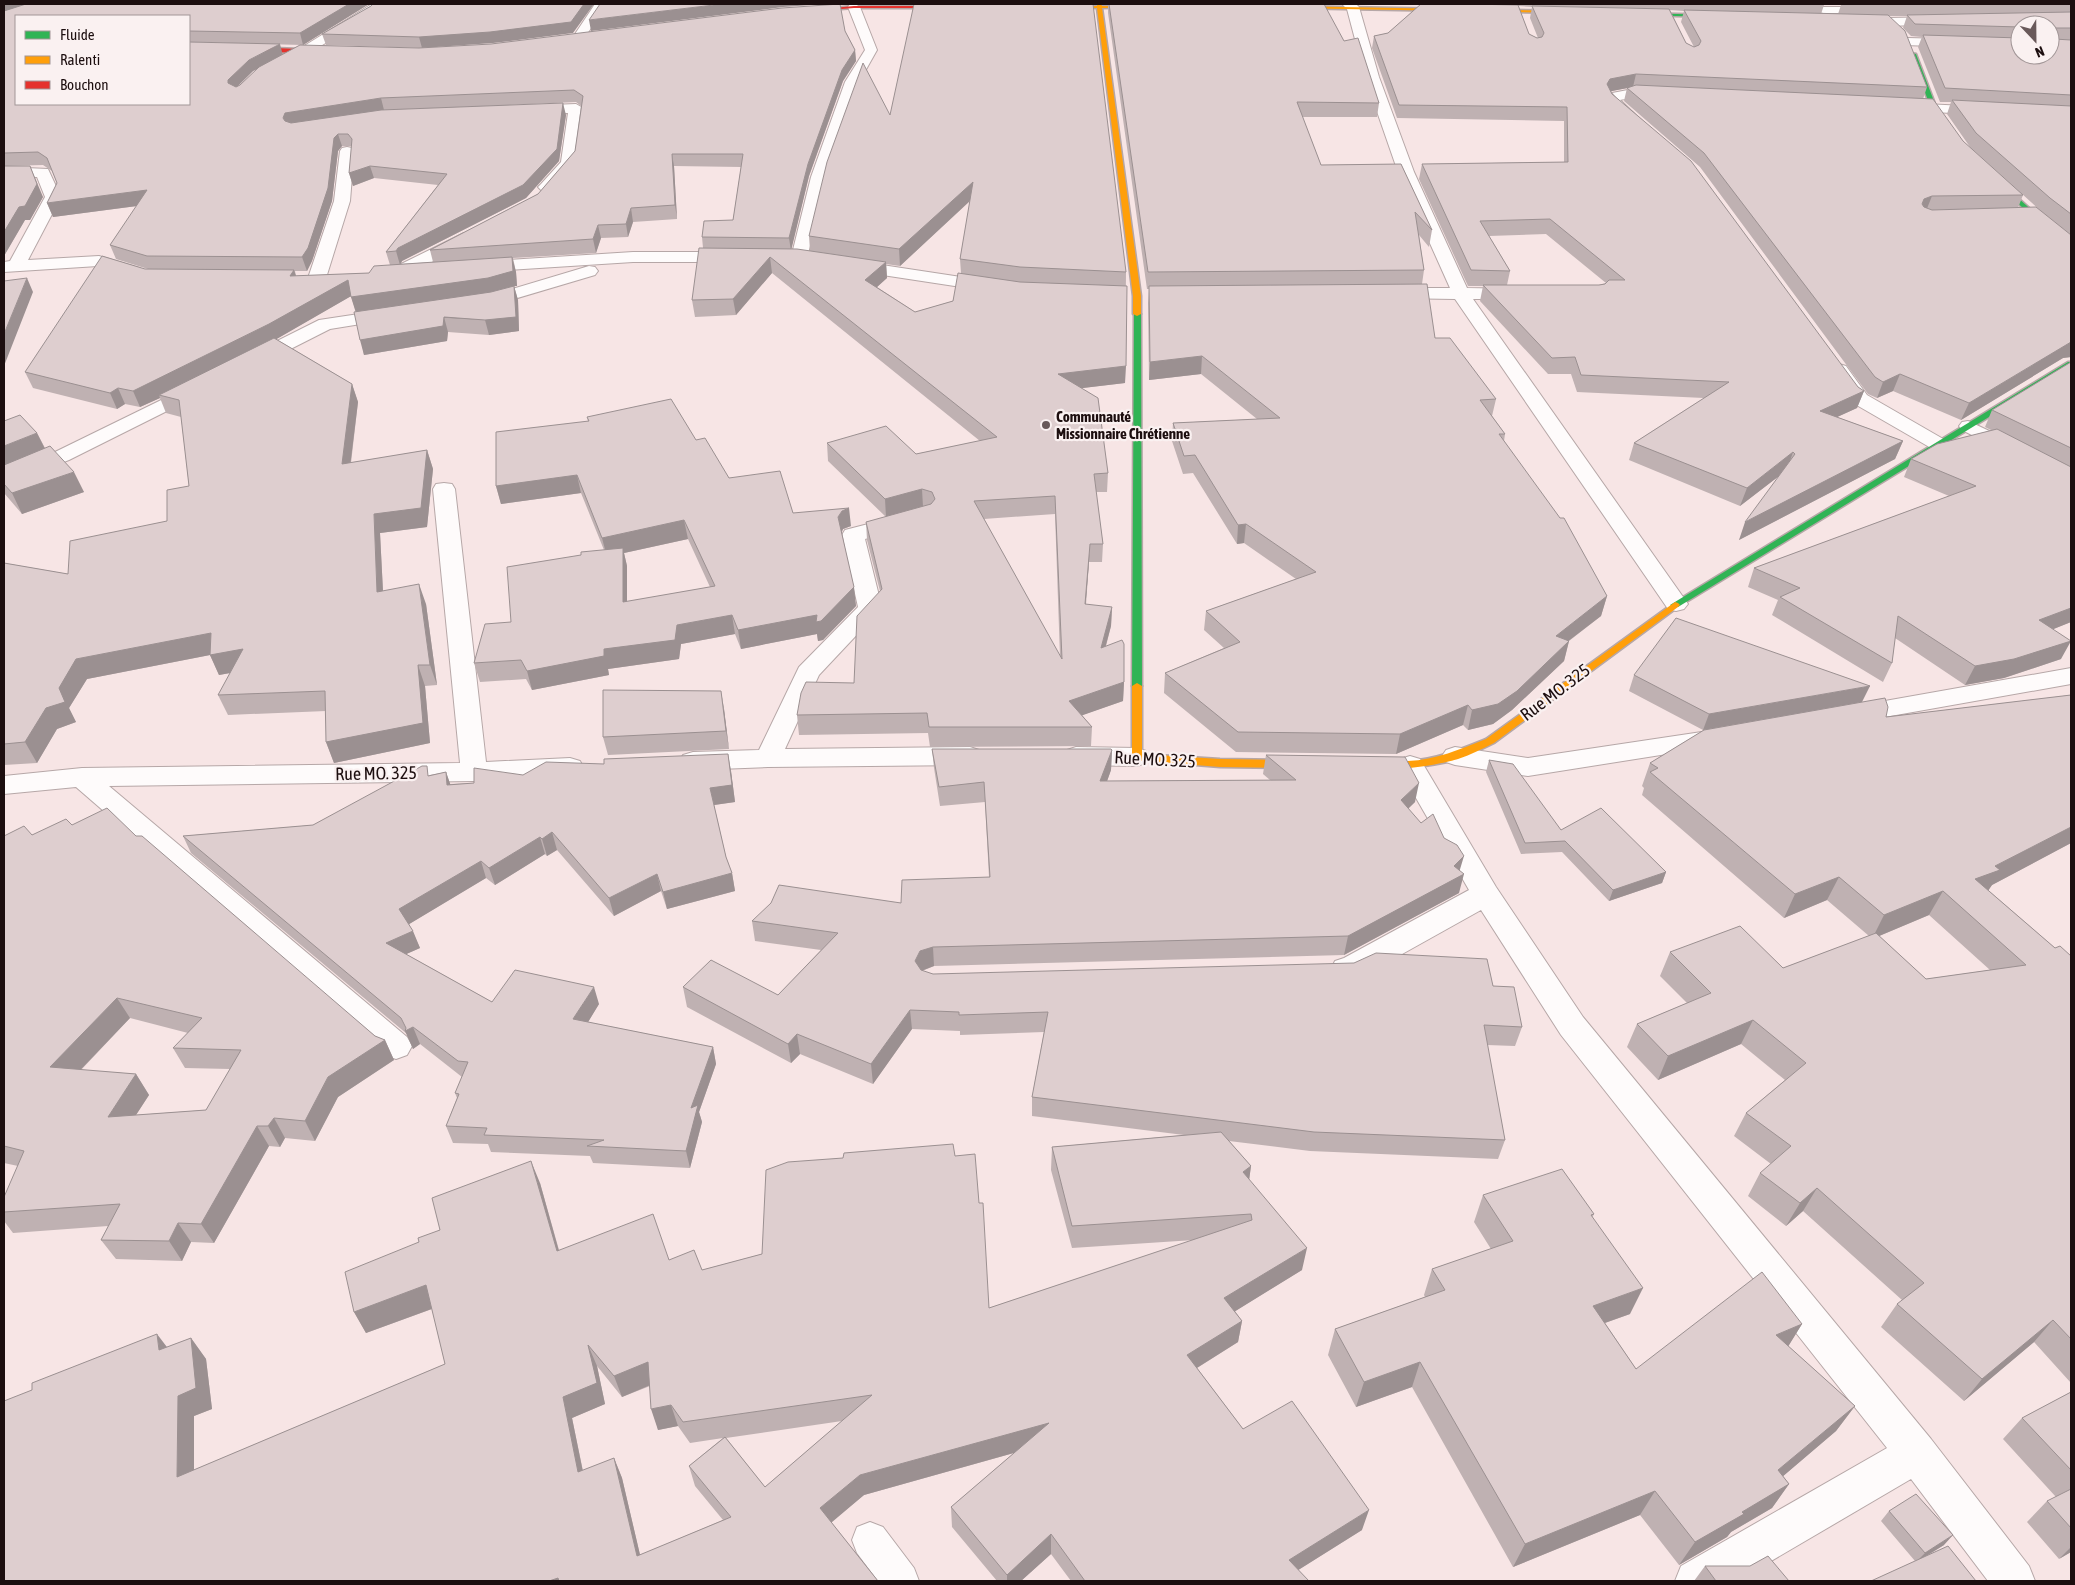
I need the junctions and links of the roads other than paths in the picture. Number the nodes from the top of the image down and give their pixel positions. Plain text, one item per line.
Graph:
1 (379, 4) edge
2 (601, 4) edge
3 (1802, 4) edge
4 (1099, 5) edge
5 (1350, 5) edge
6 (854, 7) junction
7 (962, 7) edge
8 (1041, 7) edge
9 (1158, 7) edge
10 (1275, 7) edge
11 (1880, 10) dead end
12 (792, 12) edge
13 (1576, 12) edge
14 (1623, 14) edge
15 (1727, 16) edge
16 (1812, 19) edge
17 (1956, 20) edge
18 (1888, 22) junction
19 (597, 37) edge
20 (572, 40) joint
21 (1908, 42) junction
22 (2010, 45) edge
23 (190, 47) edge
24 (302, 52) junction
25 (339, 52) edge
26 (282, 63) edge
27 (1672, 95) edge
28 (1885, 106) edge
29 (1934, 109) junction
30 (508, 111) edge
31 (2003, 111) edge
32 (1650, 134) edge
33 (1959, 144) edge
34 (347, 152) dead end
35 (1985, 171) edge
36 (4, 172) edge
37 (538, 196) edge
38 (2036, 217) junction
39 (2016, 218) edge
40 (474, 233) edge
41 (2071, 245) edge
42 (634, 257) junction
43 (750, 257) edge
44 (779, 258) edge
45 (799, 258) junction
46 (818, 260) edge
47 (837, 263) edge
48 (10, 266) edge
49 (458, 268) edge
50 (438, 270) edge
51 (399, 272) junction
52 (381, 273) edge
53 (151, 277) edge
54 (335, 277) edge
55 (297, 278) edge
56 (317, 278) junction
57 (1010, 290) edge
58 (1375, 293) edge
59 (1461, 294) junction
60 (1538, 294) edge
61 (1117, 295) edge
62 (1157, 295) edge
63 (1137, 296) junction
64 (466, 304) edge
65 (410, 312) edge
66 (1831, 360) edge
67 (2071, 364) edge
68 (237, 368) edge
69 (211, 381) edge
70 (1968, 426) junction
71 (1938, 444) junction
72 (2028, 457) edge
73 (5, 479) edge
74 (444, 489) dead end
75 (923, 516) edge
76 (1676, 604) junction
77 (2071, 676) edge
78 (1826, 719) edge
79 (1738, 735) edge
80 (991, 756) edge
81 (1049, 756) edge
82 (1455, 756) junction
83 (1136, 757) junction
84 (768, 758) junction
85 (670, 762) edge
86 (1313, 764) edge
87 (1362, 765) edge
88 (1410, 765) junction
89 (591, 766) edge
90 (474, 772) junction
91 (82, 777) junction
92 (4, 785) edge
93 (1486, 894) junction
94 (1320, 970) edge
95 (396, 1046) dead end
96 (1916, 1453) junction
97 (870, 1540) dead end
98 (901, 1581) edge
99 (1696, 1581) edge
100 (2014, 1581) edge

1 - 24 street
2 - 20 street
3 - 11 lane
4 - 8 street
4 - 9 street
4 - 63 street
5 - 10 street
5 - 13 street
5 - 59 street
6 - 7 street
6 - 12 street
6 - 45 street
14 - 15 street
16 - 18 street
17 - 18 street
18 - 21 street
19 - 20 street
21 - 22 street
21 - 29 street
23 - 24 street
24 - 25 street
24 - 26 lane
27 - 32 street
28 - 29 street
29 - 31 street
29 - 33 street
30 - 37 street
34 - 56 street
35 - 38 street
36 - 48 street
38 - 39 street
38 - 41 street
40 - 51 street
42 - 43 street
42 - 49 street
42 - 64 street
44 - 45 street
45 - 46 street
47 - 57 street
48 - 53 street
50 - 51 street
51 - 52 street
54 - 56 street
55 - 56 street
58 - 59 street
59 - 60 street
59 - 76 street
61 - 63 street
62 - 63 street
63 - 83 street
65 - 68 street
66 - 71 street
67 - 70 street, Rue MO. 325
69 - 73 street
70 - 71 street, Rue MO. 325
70 - 72 lane
71 - 76 street, Rue MO. 325
74 - 90 street
75 - 84 street
76 - 82 street, Rue MO. 325
77 - 78 street
79 - 82 street
80 - 84 street
81 - 83 street, Rue MO. 325
82 - 88 street, Rue MO. 325
83 - 86 street, Rue MO. 325
84 - 85 street
87 - 88 street, Rue MO. 325
88 - 93 street
89 - 90 street, Rue MO. 325
90 - 91 street, Rue MO. 325
91 - 92 street, Rue MO. 325
91 - 95 street
93 - 94 street
93 - 96 street
96 - 99 street
96 - 100 street
97 - 98 lane

